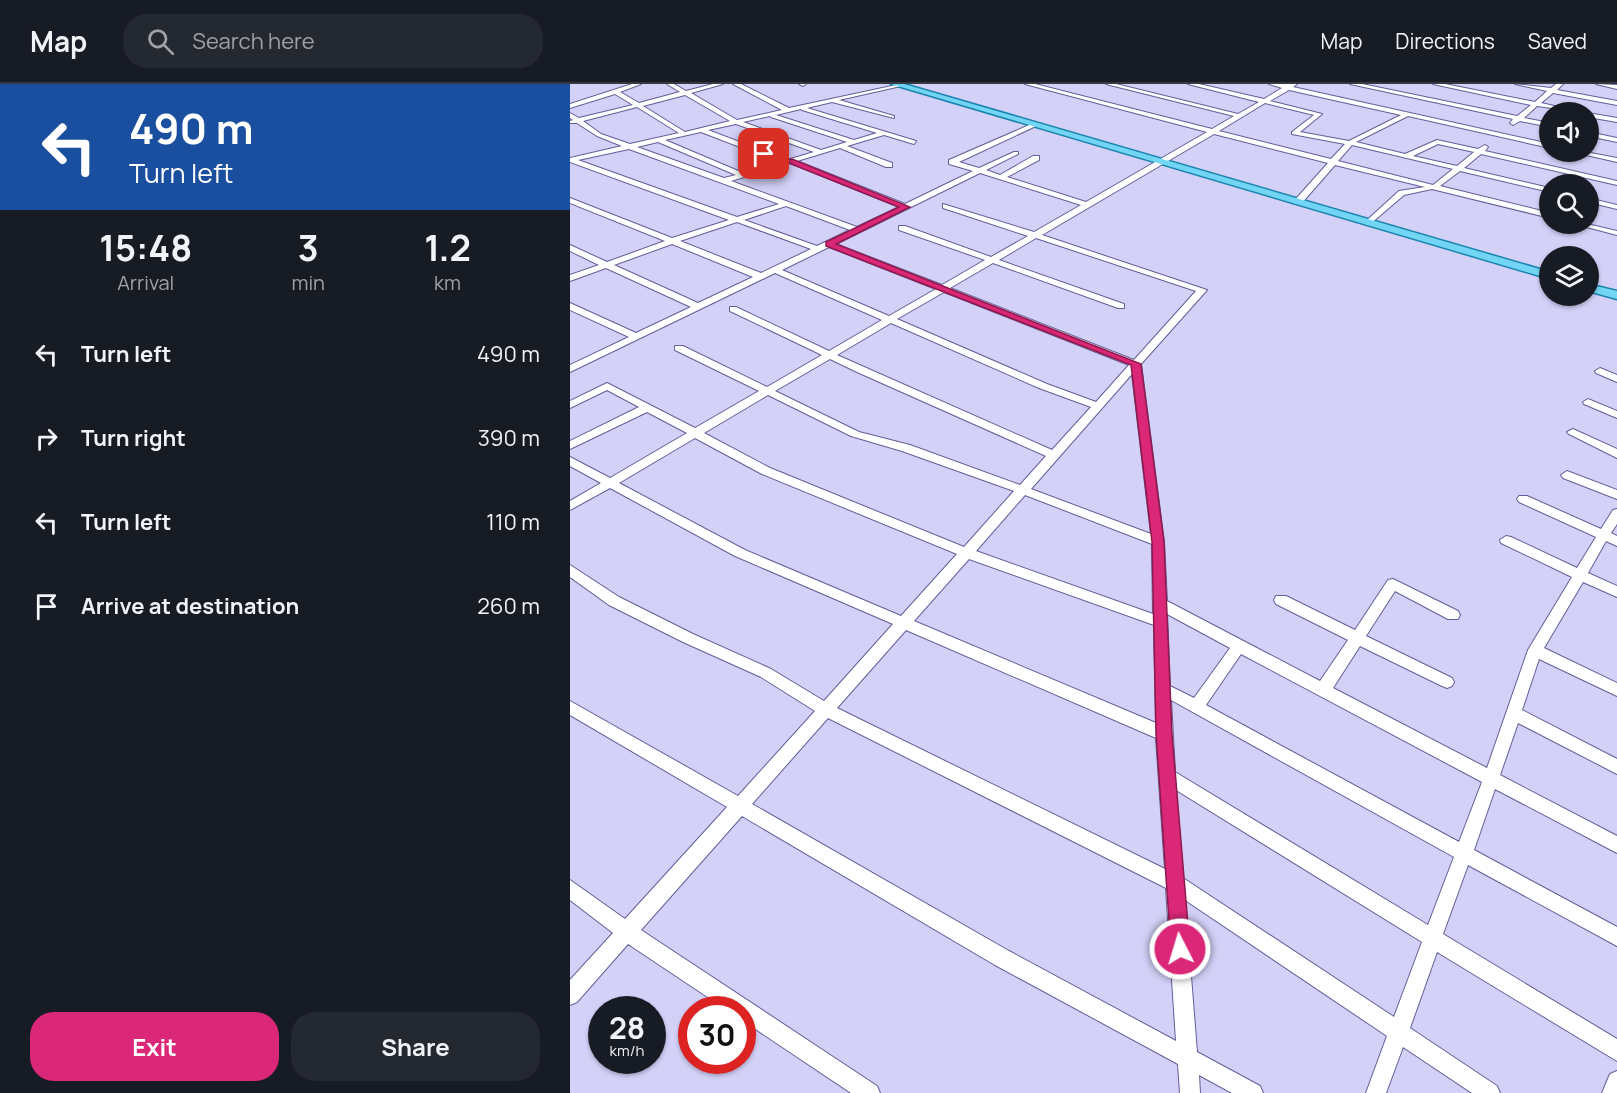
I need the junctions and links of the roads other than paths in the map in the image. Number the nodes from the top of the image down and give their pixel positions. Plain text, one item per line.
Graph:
1 (638, 84) edge
2 (670, 84) edge
3 (720, 84) edge
4 (736, 84) edge
5 (1028, 84) edge
6 (1191, 84) edge
7 (1272, 84) edge
8 (1353, 84) edge
9 (1436, 84) edge
10 (1518, 84) edge
11 (1560, 84) edge
12 (1599, 84) edge
13 (897, 85) edge
14 (1113, 86) edge
15 (1291, 86) edge
16 (1617, 87) edge
17 (1551, 90) junction
18 (615, 91) junction
19 (686, 93) junction
20 (1096, 95) dead end
21 (579, 97) dead end
22 (1086, 99) junction
23 (588, 101) junction
24 (833, 101) junction
25 (1265, 101) junction
26 (1614, 103) edge
27 (1536, 104) junction
28 (639, 105) junction
29 (1539, 105) edge
30 (570, 106) edge
31 (802, 108) junction
32 (1599, 110) edge
33 (789, 111) junction
34 (1407, 114) junction
35 (570, 115) edge
36 (771, 115) junction
37 (1240, 116) junction
38 (892, 117) dead end
39 (1599, 117) edge
40 (1518, 119) junction
41 (1617, 120) edge
42 (574, 122) edge
43 (736, 122) junction
44 (1539, 124) edge
45 (1034, 125) junction
46 (700, 130) junction
47 (1214, 131) junction
48 (884, 133) junction
49 (683, 134) junction
50 (1501, 135) junction
51 (1599, 136) edge
52 (656, 139) junction
53 (1617, 140) edge
54 (854, 142) junction
55 (914, 142) dead end
56 (1350, 143) junction
57 (1539, 144) edge
58 (628, 145) junction
59 (840, 146) junction
60 (1480, 151) junction
61 (821, 152) junction
62 (1016, 153) dead end
63 (1406, 156) junction
64 (1599, 156) edge
65 (1036, 158) dead end
66 (570, 160) edge
67 (1617, 160) edge
68 (788, 162) junction
69 (1163, 162) junction
70 (1333, 162) junction
71 (889, 165) dead end
72 (1458, 168) junction
73 (981, 171) junction
74 (742, 175) junction
75 (1001, 177) junction
76 (723, 181) junction
77 (1617, 183) edge
78 (1539, 187) edge
79 (1437, 188) junction
80 (570, 200) edge
81 (1298, 202) junction
82 (1599, 203) edge
83 (785, 204) junction
84 (1089, 205) junction
85 (946, 206) dead end
86 (906, 207) junction
87 (1617, 207) edge
88 (1539, 213) edge
89 (736, 220) junction
90 (1369, 223) junction
91 (902, 228) dead end
92 (1599, 229) edge
93 (858, 230) junction
94 (1617, 233) edge
95 (1036, 236) junction
96 (672, 241) junction
97 (829, 244) junction
98 (570, 248) edge
99 (818, 249) junction
100 (993, 261) junction
101 (605, 264) junction
102 (776, 270) junction
103 (1539, 273) edge
104 (762, 277) junction
105 (570, 278) edge
106 (943, 290) junction
107 (1599, 290) edge
108 (1617, 296) edge
109 (570, 306) edge
110 (1120, 306) dead end
111 (699, 307) junction
112 (733, 309) dead end
113 (890, 321) junction
114 (637, 337) junction
115 (679, 348) dead end
116 (831, 355) junction
117 (1136, 364) junction
118 (570, 369) edge
119 (1600, 371) dead end
120 (1617, 379) edge
121 (766, 393) junction
122 (1588, 402) dead end
123 (570, 405) edge
124 (1098, 406) junction
125 (646, 408) junction
126 (1617, 415) edge
127 (1573, 432) dead end
128 (694, 434) junction
129 (570, 445) edge
130 (1617, 454) edge
131 (1054, 455) junction
132 (570, 461) edge
133 (1567, 475) dead end
134 (610, 483) junction
135 (1023, 490) junction
136 (1617, 495) edge
137 (1523, 499) dead end
138 (570, 506) edge
139 (1617, 513) edge
140 (1603, 535) junction
141 (1506, 540) dead end
142 (1617, 541) edge
143 (1158, 542) junction
144 (966, 553) junction
145 (570, 570) edge
146 (1580, 574) junction
147 (1617, 592) edge
148 (1281, 600) dead end
149 (1160, 604) junction
150 (1453, 615) dead end
151 (904, 622) junction
152 (1161, 622) junction
153 (1359, 638) junction
154 (1239, 646) junction
155 (1534, 650) junction
156 (1447, 682) dead end
157 (1163, 689) junction
158 (1323, 690) junction
159 (1617, 690) edge
160 (570, 707) edge
161 (1196, 707) junction
162 (826, 710) junction
163 (1514, 713) junction
164 (1164, 734) junction
165 (1617, 767) edge
166 (1167, 776) junction
167 (1491, 778) junction
168 (740, 805) junction
169 (1617, 845) edge
170 (1463, 852) junction
171 (1175, 883) junction
172 (570, 889) edge
173 (627, 932) junction
174 (1617, 937) edge
175 (1433, 938) junction
176 (570, 995) edge
177 (1398, 1032) junction
178 (1617, 1051) edge
179 (1189, 1059) junction
180 (1617, 1081) edge
181 (870, 1093) edge
182 (1190, 1093) edge
183 (1253, 1093) edge
184 (1376, 1093) edge
185 (1491, 1093) edge
186 (1612, 1093) edge

1 - 18 street
2 - 19 street
3 - 19 street
4 - 33 street
5 - 22 street
6 - 25 street
7 - 15 street
8 - 40 street
9 - 27 street
10 - 17 street
11 - 17 street
12 - 16 street
13 - 24 street
13 - 45 main road
14 - 37 street
15 - 25 street
15 - 34 street
17 - 26 street
17 - 27 street
18 - 23 street
18 - 28 street
19 - 28 street
19 - 43 street
20 - 22 street
21 - 23 street
22 - 47 street
23 - 30 street
24 - 31 street
24 - 38 street
25 - 37 street
25 - 56 street
26 - 32 street
27 - 29 street
27 - 40 street
28 - 42 street
28 - 49 street
31 - 33 street
31 - 48 street
33 - 36 street
34 - 50 street
34 - 56 street
35 - 42 street
36 - 43 street
36 - 54 street
37 - 47 street
39 - 41 street
40 - 44 street
40 - 50 street
42 - 58 street
43 - 46 street
43 - 61 street
45 - 69 main road
45 - 73 street
46 - 49 street
46 - 68 street
47 - 69 street
47 - 70 street
48 - 54 street
48 - 55 street
49 - 52 street
50 - 57 street
50 - 60 street
51 - 53 street
52 - 58 street
52 - 74 street
54 - 59 street
56 - 63 street
56 - 70 street
58 - 66 street
58 - 76 street
59 - 61 street
59 - 71 street
60 - 63 street
60 - 72 street
60 - 77 street
61 - 68 street
62 - 73 street
63 - 72 street
64 - 67 street
65 - 75 street
66 - 89 street
68 - 74 street
68 - 86 street
69 - 81 main road
69 - 84 street
70 - 79 street
70 - 81 street
72 - 78 street
72 - 79 street
73 - 75 street
73 - 86 street
74 - 76 street
75 - 84 street
76 - 83 street
79 - 88 street
79 - 90 street
80 - 96 street
81 - 90 main road
82 - 87 street
83 - 89 street
83 - 93 street
84 - 95 street
85 - 95 street
86 - 93 street
89 - 96 street
89 - 99 street
90 - 103 main road
91 - 100 street
92 - 94 street
93 - 97 street
95 - 100 street
95 - 117 street
96 - 101 street
96 - 104 street
97 - 99 street
97 - 106 street
98 - 101 street
99 - 102 street
100 - 106 street
100 - 110 street
101 - 105 street
101 - 111 street
102 - 104 street
102 - 113 street
104 - 111 street
106 - 113 street
106 - 117 street
107 - 108 main road
109 - 114 street
111 - 114 street
112 - 116 street
113 - 116 street
113 - 124 street
114 - 118 street
115 - 121 street
116 - 121 street
116 - 131 street
117 - 124 street
117 - 143 street
119 - 120 street
121 - 128 street
121 - 135 street
122 - 126 street
123 - 125 street
124 - 131 street
125 - 128 street
125 - 129 street
127 - 130 street
128 - 134 street
128 - 144 street
131 - 135 street
132 - 134 street
133 - 136 street
134 - 138 street
134 - 151 street
135 - 143 street
135 - 144 street
137 - 140 street
139 - 140 street
140 - 142 street
140 - 146 street
141 - 146 street
143 - 149 street
144 - 151 street
144 - 152 street
145 - 162 street
146 - 147 street
146 - 155 street
148 - 153 street
149 - 152 street
149 - 154 street
150 - 153 street
151 - 162 street
151 - 164 street
152 - 157 street
153 - 156 street
153 - 158 street
154 - 158 street
154 - 161 street
155 - 159 street
155 - 163 street
157 - 161 street
157 - 164 street
158 - 167 street
160 - 168 street
161 - 170 street
162 - 168 street
162 - 171 street
163 - 165 street
163 - 167 street
164 - 166 street
166 - 171 street
166 - 175 street
167 - 169 street
167 - 170 street
168 - 173 street
168 - 179 street
170 - 174 street
170 - 175 street
171 - 177 street
171 - 179 street
172 - 173 street
173 - 176 street
173 - 181 street
175 - 177 street
175 - 178 street
177 - 184 street
177 - 185 street
179 - 182 street
179 - 183 street
180 - 186 street

